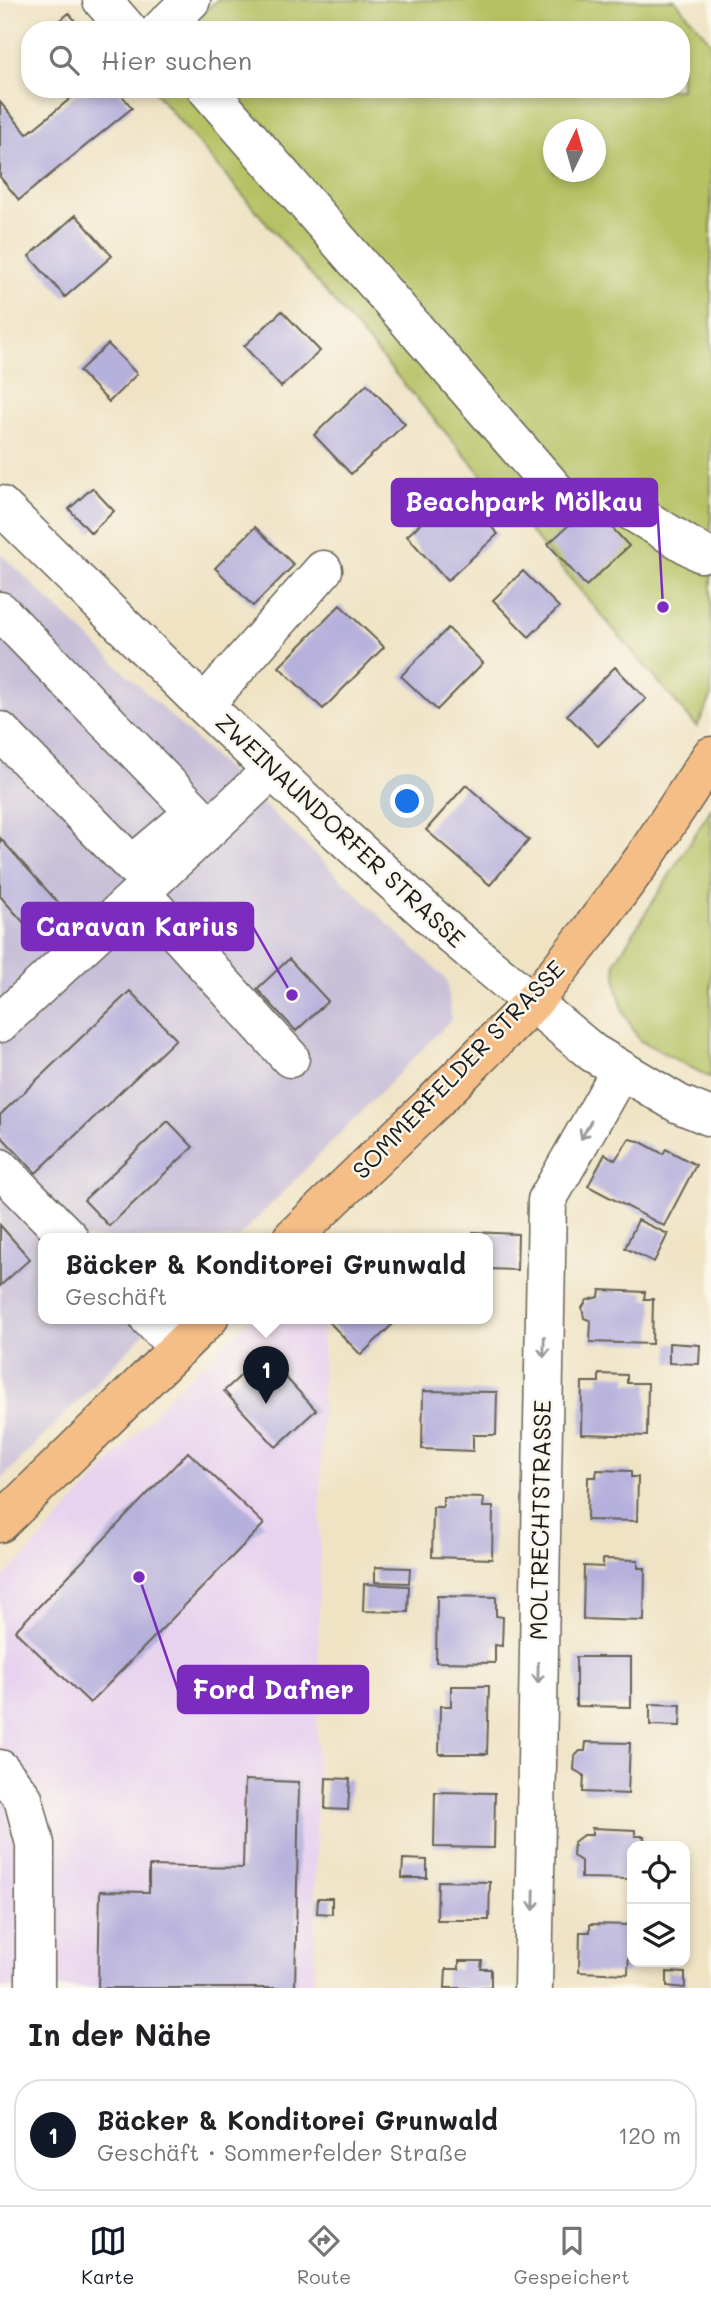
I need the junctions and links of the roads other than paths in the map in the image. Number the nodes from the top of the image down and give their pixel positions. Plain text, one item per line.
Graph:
1 (102, 0) edge
2 (191, 0) edge
3 (120, 21) edge
4 (169, 21) edge
5 (215, 98) edge
6 (0, 505) edge
7 (701, 553) dead end
8 (323, 570) dead end
9 (0, 611) edge
10 (204, 705) junction
11 (0, 731) edge
12 (711, 756) edge
13 (272, 770) junction
14 (141, 892) junction
15 (532, 1003) junction
16 (0, 1023) edge
17 (290, 1058) dead end
18 (620, 1071) junction
19 (711, 1118) edge
20 (0, 1168) edge
21 (64, 1233) edge
22 (297, 1233) edge
23 (155, 1324) edge
24 (203, 1324) edge
25 (179, 1348) junction
26 (4, 1510) edge
27 (0, 1769) edge
28 (35, 1988) edge
29 (533, 1988) edge

1 - 3 street
2 - 4 street
5 - 7 street
6 - 10 street, ZWEINAUNDORFER STRASSE
8 - 10 street
9 - 11 street
10 - 13 street, ZWEINAUNDORFER STRASSE
12 - 15 main road, SOMMERFELDER STRASSE
13 - 14 street
13 - 15 street, ZWEINAUNDORFER STRASSE
14 - 16 street
14 - 17 street
15 - 18 street, ZWEINAUNDORFER STRASSE
15 - 22 main road, SOMMERFELDER STRASSE
18 - 19 street, ZWEINAUNDORFER STRASSE
18 -> 29 street, MOLTRECHTSTRASSE
20 - 21 street
23 - 25 street
24 - 25 main road
25 - 26 main road
27 - 28 street

